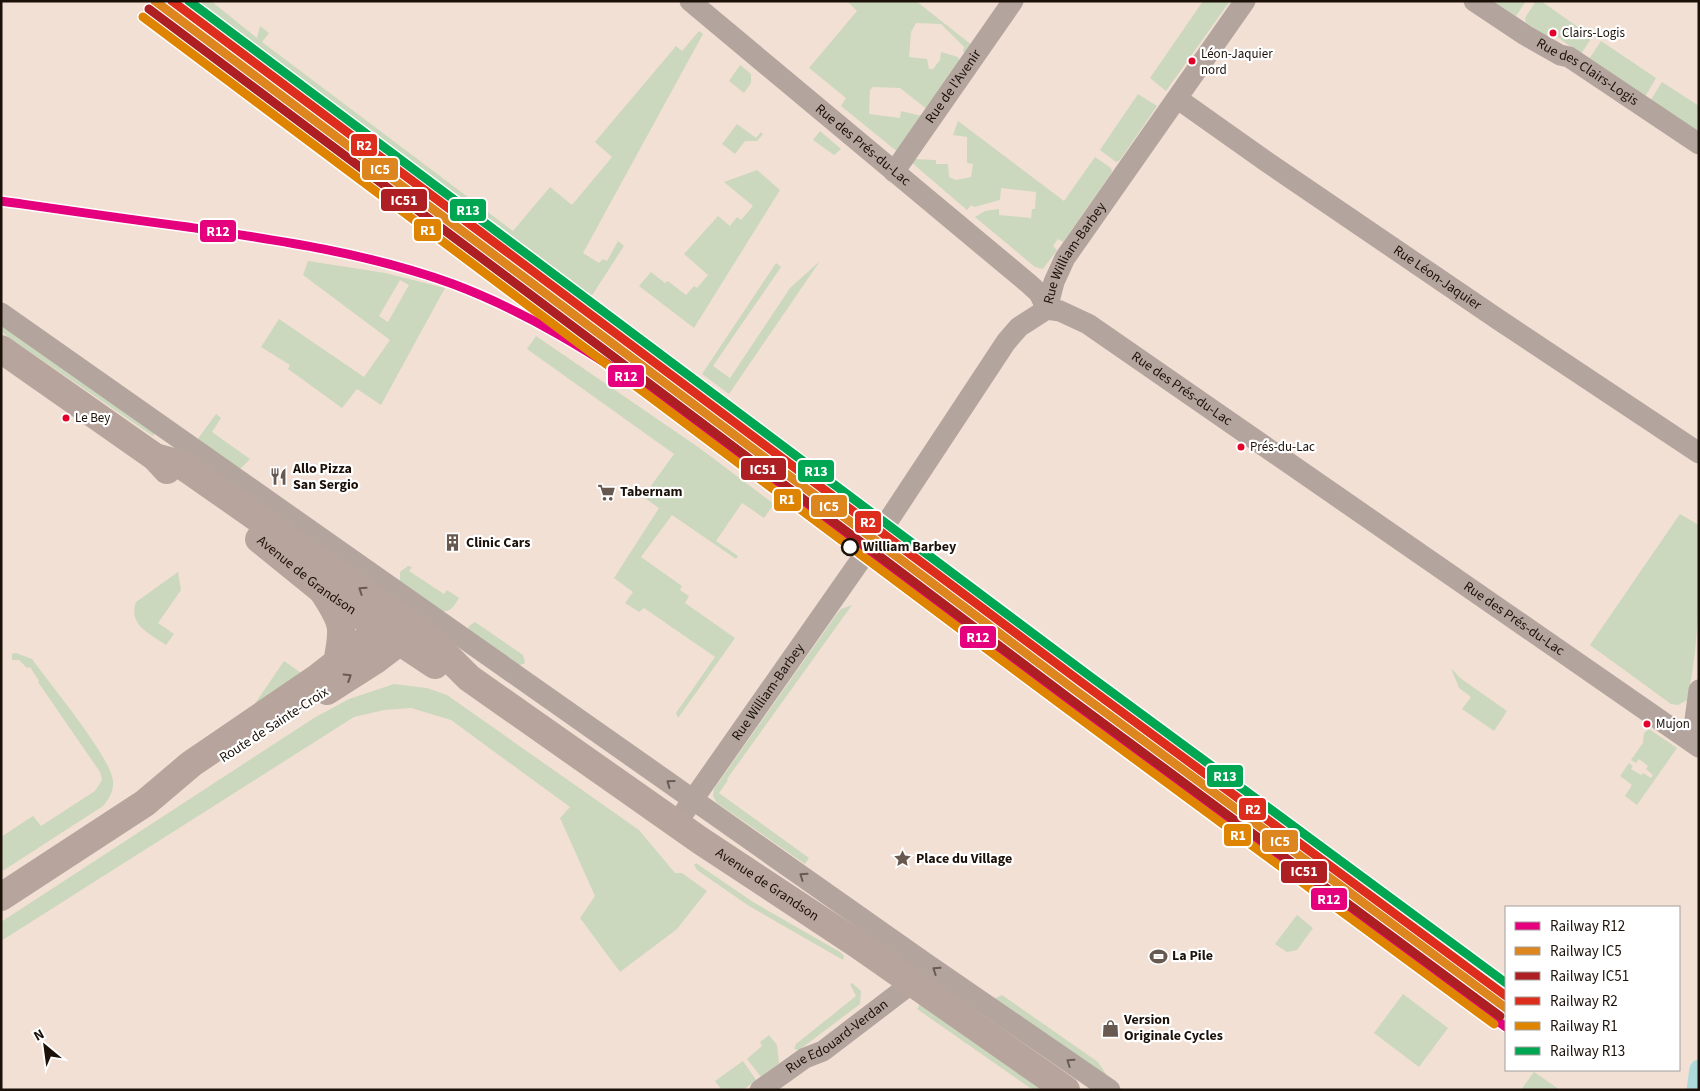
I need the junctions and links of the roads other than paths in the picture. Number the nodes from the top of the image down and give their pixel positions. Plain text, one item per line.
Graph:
1 (690, 1) edge
2 (1013, 1) edge
3 (1245, 1) edge
4 (1474, 1) edge
5 (1178, 99) junction
6 (1699, 144) edge
7 (894, 172) junction
8 (1047, 309) junction
9 (1, 313) edge
10 (1, 349) edge
11 (1699, 453) edge
12 (156, 457) junction
13 (886, 524) tunnel mouth
14 (860, 561) tunnel mouth
15 (322, 590) junction
16 (394, 630) junction
17 (337, 663) junction
18 (1699, 690) edge
19 (1695, 745) edge
20 (693, 799) junction
21 (145, 802) junction
22 (676, 823) junction
23 (1, 897) edge
24 (912, 982) junction
25 (760, 1090) edge
26 (1066, 1090) edge
27 (1110, 1090) edge

1 - 7 street, Rue des Prés-du-Lac
2 - 7 street, Rue de l'Avenir
3 - 5 street, Rue William-Barbey
4 - 6 street, Rue des Clairs-Logis
5 - 8 street, Rue William-Barbey
5 - 11 street, Rue Léon-Jaquier
7 - 8 street, Rue des Prés-du-Lac
8 - 13 street, Rue William-Barbey
8 - 19 street, Rue des Prés-du-Lac
20 -> 9 street
10 - 12 main road, Avenue de Grandson
12 - 15 main road, Avenue de Grandson
16 -> 12 main road, Avenue de Grandson
14 - 20 street, Rue William-Barbey
15 - 16 main road, Avenue de Grandson
15 - 17 main road
16 - 17 main road, Route de Sainte-Croix
21 -> 16 main road, Route de Sainte-Croix
16 - 22 main road, Avenue de Grandson
17 - 21 main road, Route de Sainte-Croix
18 - 19 street
20 - 22 street, Rue William-Barbey
27 -> 20 street
21 - 23 main road, Route de Sainte-Croix
22 - 24 main road, Avenue de Grandson
24 - 25 street, Rue Edouard-Verdan
24 - 26 main road, Avenue de Grandson

